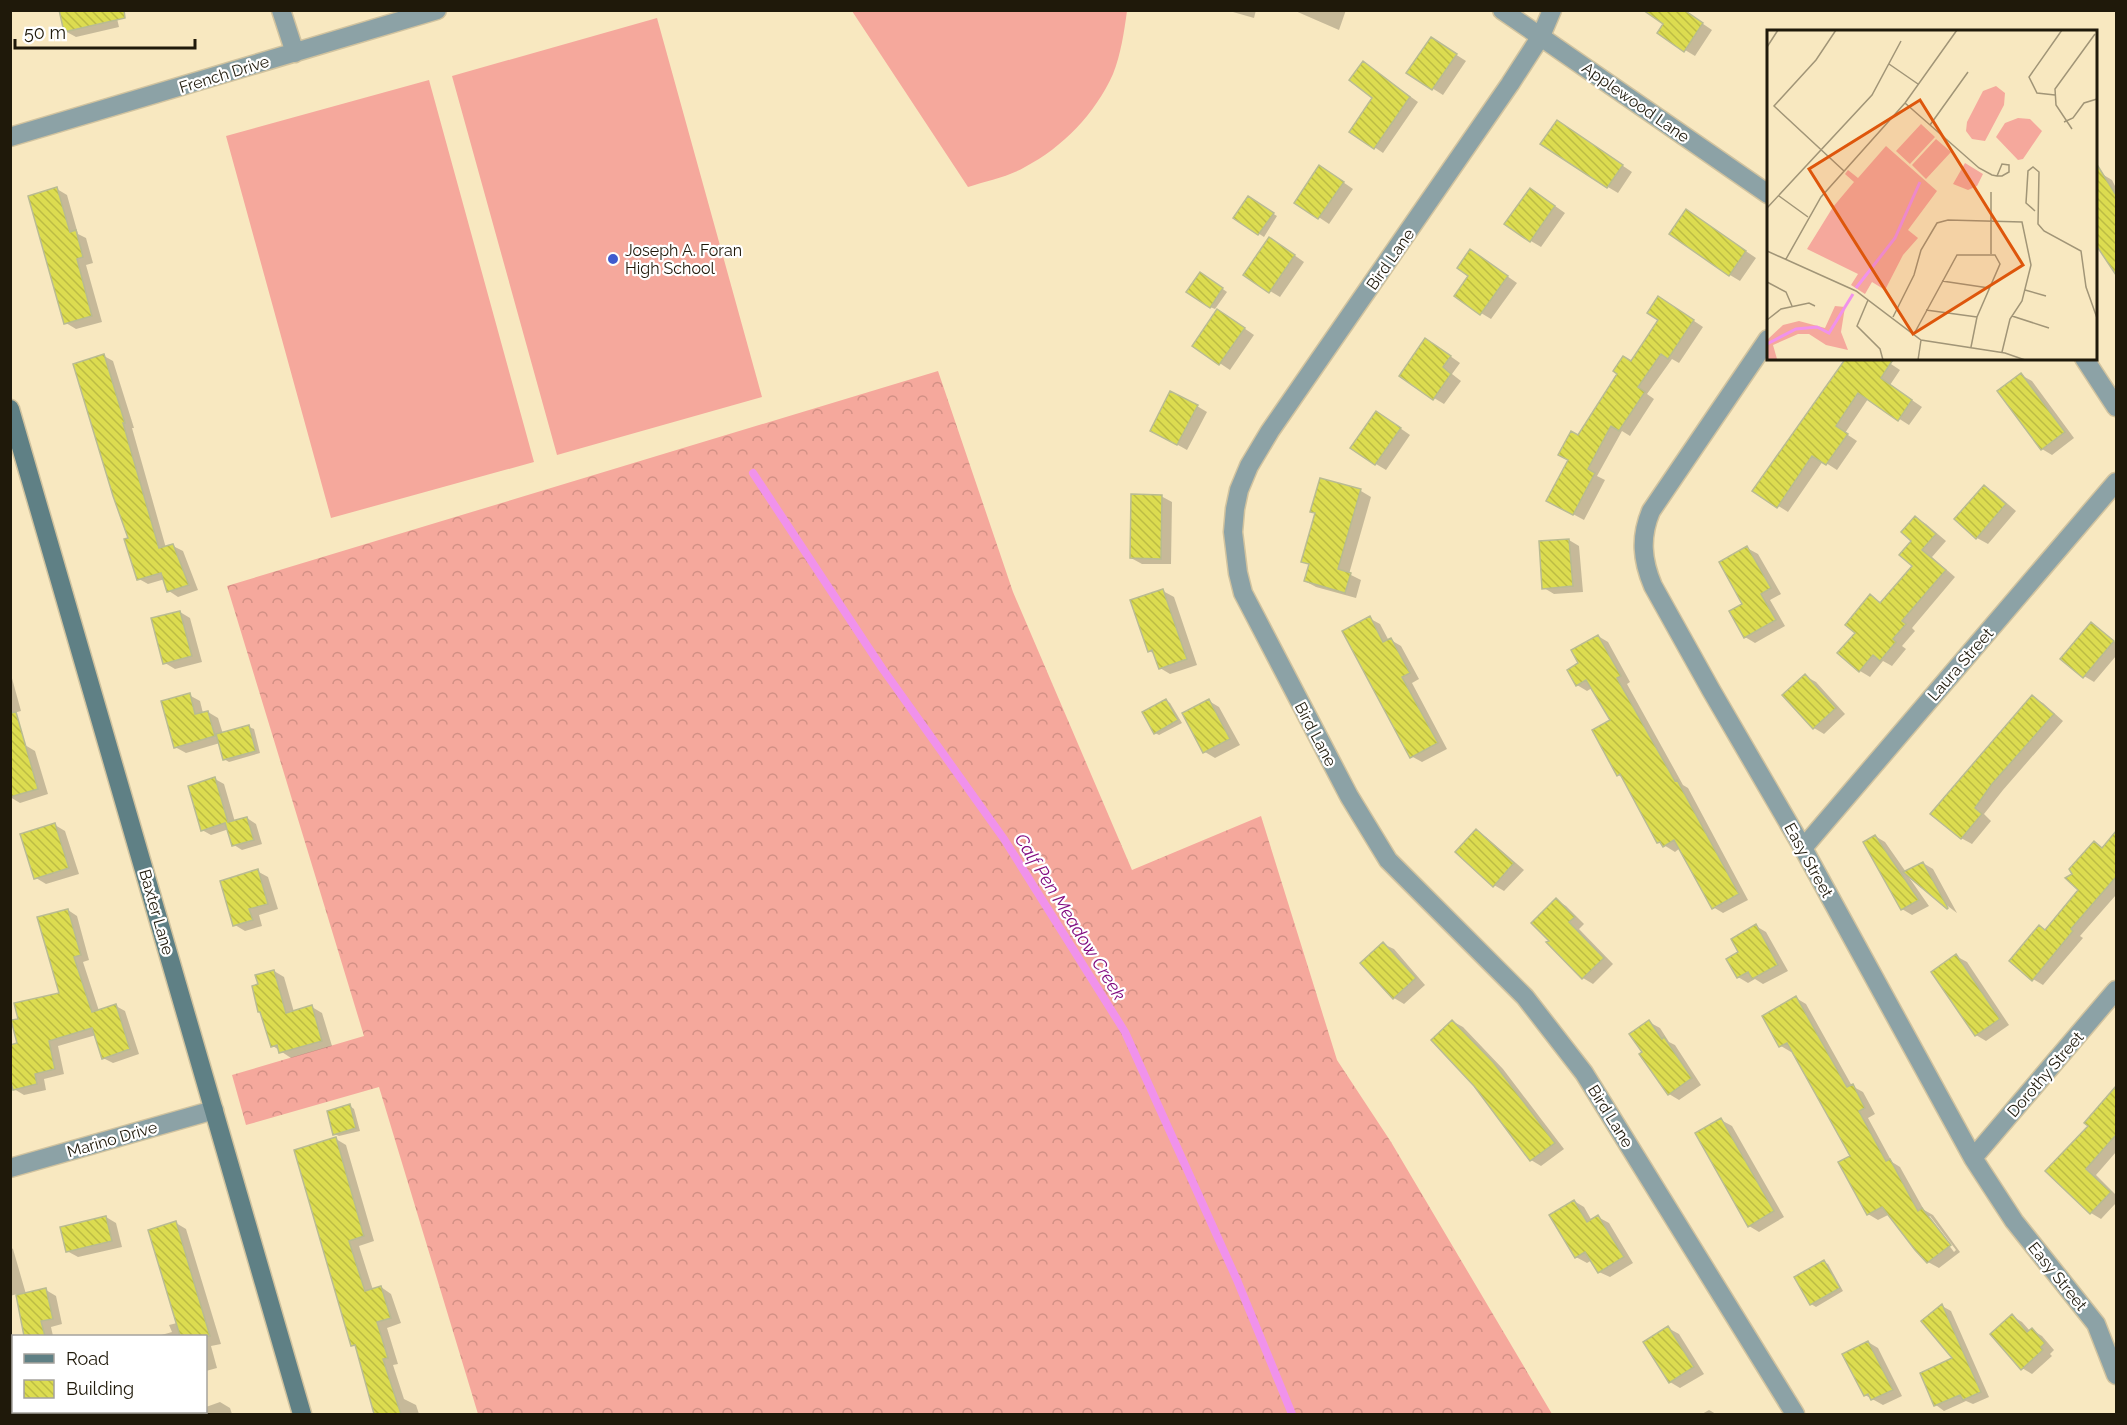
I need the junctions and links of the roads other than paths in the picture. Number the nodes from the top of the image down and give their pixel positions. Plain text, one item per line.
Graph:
1 (281, 10) edge
2 (437, 10) edge
3 (1502, 10) edge
4 (1552, 10) edge
5 (1541, 36) junction
6 (295, 53) junction
7 (10, 137) edge
8 (1767, 193) edge
9 (1767, 340) edge
10 (2085, 360) edge
11 (2116, 407) edge
12 (10, 409) edge
13 (2116, 482) edge
14 (1803, 848) junction
15 (2116, 990) edge
16 (214, 1110) junction
17 (1973, 1158) junction
18 (10, 1168) edge
19 (2116, 1375) edge
20 (302, 1414) edge
21 (1795, 1414) edge

1 - 6 street
2 - 6 street, French Drive
3 - 5 street, Applewood Lane
4 - 5 street, Bird Lane
5 - 8 street, Applewood Lane
5 - 21 street, Bird Lane
6 - 7 street, French Drive
9 - 14 street, Easy Street
10 - 11 street
12 - 16 street, Baxter Lane
13 - 14 street, Laura Street
14 - 17 street, Easy Street
15 - 17 street, Dorothy Street
16 - 18 street, Marino Drive
16 - 20 street, Baxter Lane
17 - 19 street, Easy Street

